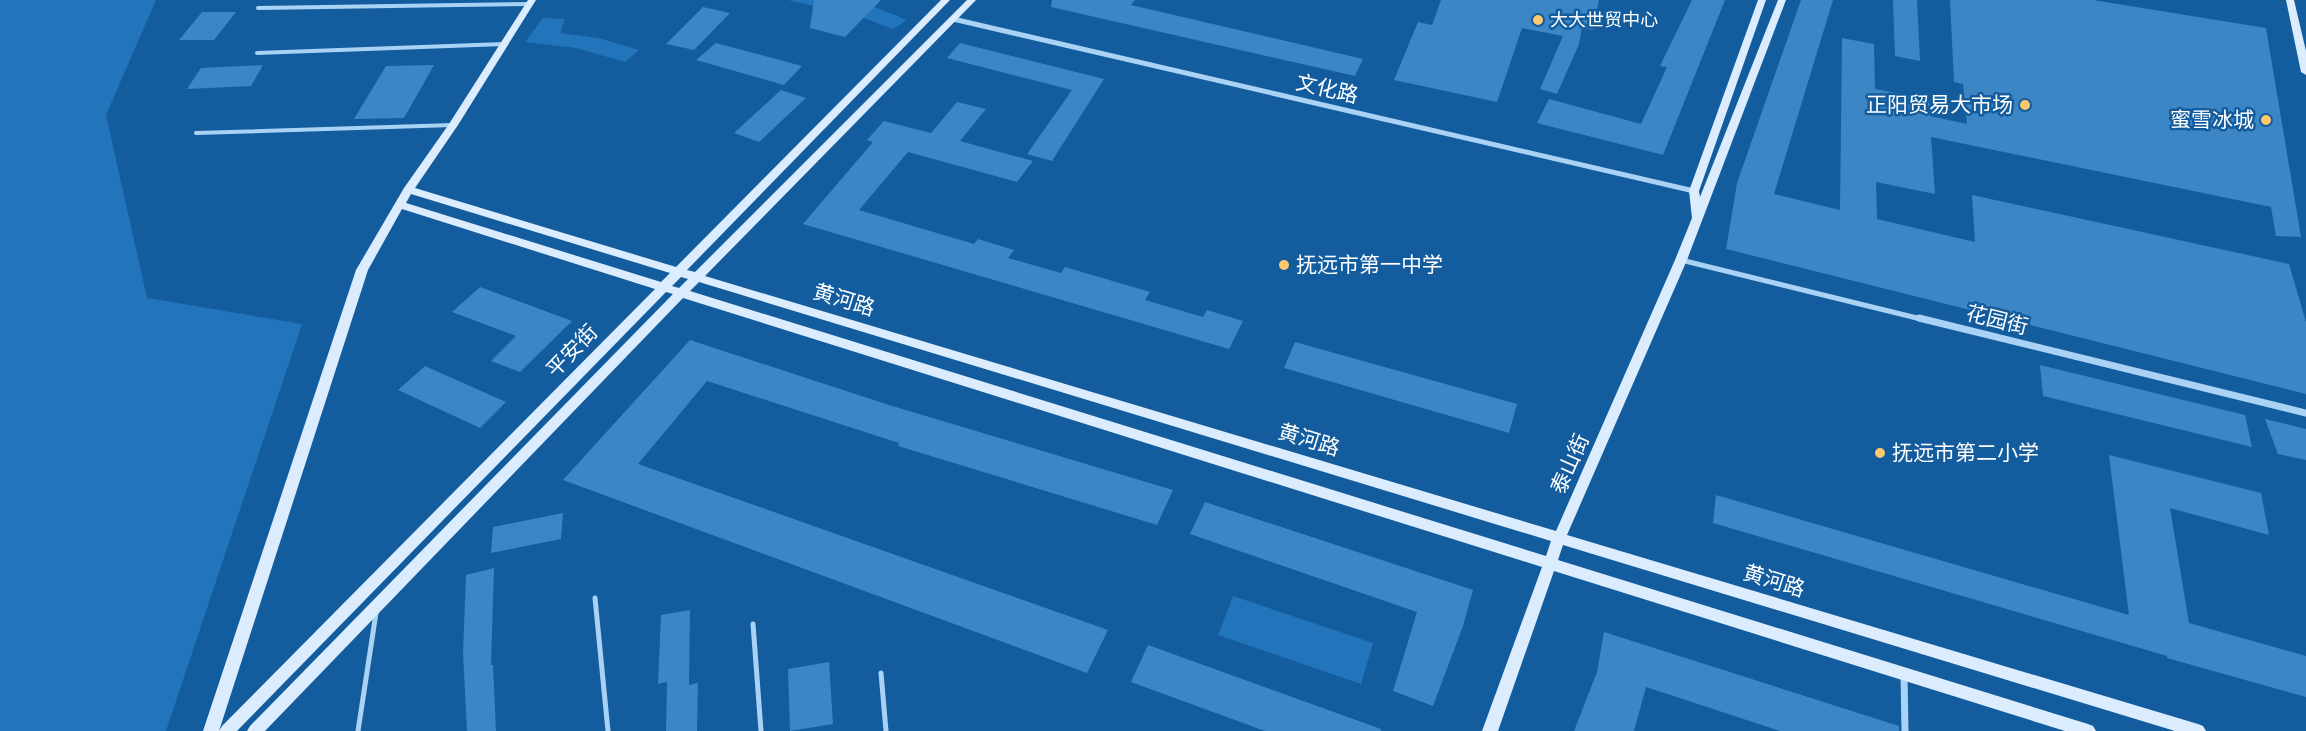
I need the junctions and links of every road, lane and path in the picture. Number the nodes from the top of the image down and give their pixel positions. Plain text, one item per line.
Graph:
1 (946, 0) edge
2 (972, 0) edge
3 (1762, 0) edge
4 (1782, 0) edge
5 (2290, 0) edge
6 (531, 2) edge
7 (258, 8) dead end
8 (953, 19) junction
9 (504, 44) junction
10 (257, 52) dead end
11 (2306, 72) edge
12 (453, 125) junction
13 (196, 133) dead end
14 (408, 190) junction
15 (1694, 191) junction
16 (400, 205) junction
17 (1698, 218) junction
18 (1681, 260) junction
19 (678, 270) junction
20 (698, 277) junction
21 (661, 288) junction
22 (680, 294) junction
23 (2306, 413) edge
24 (1560, 536) junction
25 (1550, 564) junction
26 (595, 598) dead end
27 (376, 607) junction
28 (753, 624) dead end
29 (881, 674) dead end
30 (1904, 674) junction
31 (211, 731) edge
32 (227, 731) edge
33 (255, 731) edge
34 (358, 731) edge
35 (608, 731) edge
36 (761, 731) edge
37 (886, 731) edge
38 (1490, 731) edge
39 (1905, 731) edge
40 (2088, 731) edge
41 (2198, 731) edge

1 - 19 main road, 平安街
2 - 8 main road, 平安街
3 - 15 main road
4 - 17 main road, 泰山街
5 - 11 main road
6 - 7 lane
6 - 9 main road
8 - 15 street, 文化路
8 - 20 main road, 平安街
9 - 10 lane
9 - 12 main road
12 - 13 lane
12 - 14 main road
14 - 16 main road
14 - 19 main road, 黄河路
15 - 17 main road
16 - 21 main road, 黄河路
16 - 31 main road
17 - 18 main road, 泰山街
18 - 23 street, 花园街
18 - 24 main road, 泰山街
19 - 20 main road, 黄河路
19 - 21 main road, 平安街
20 - 22 main road, 平安街
20 - 24 main road, 黄河路
21 - 22 main road, 黄河路
21 - 32 main road, 平安街
22 - 25 main road, 黄河路
22 - 27 main road, 平安街
24 - 25 main road, 泰山街
24 - 41 main road, 黄河路
25 - 30 main road, 黄河路
25 - 38 main road, 泰山街
26 - 35 lane
27 - 33 main road, 平安街
27 - 34 lane
28 - 36 lane
29 - 37 lane
30 - 39 street
30 - 40 main road, 黄河路

